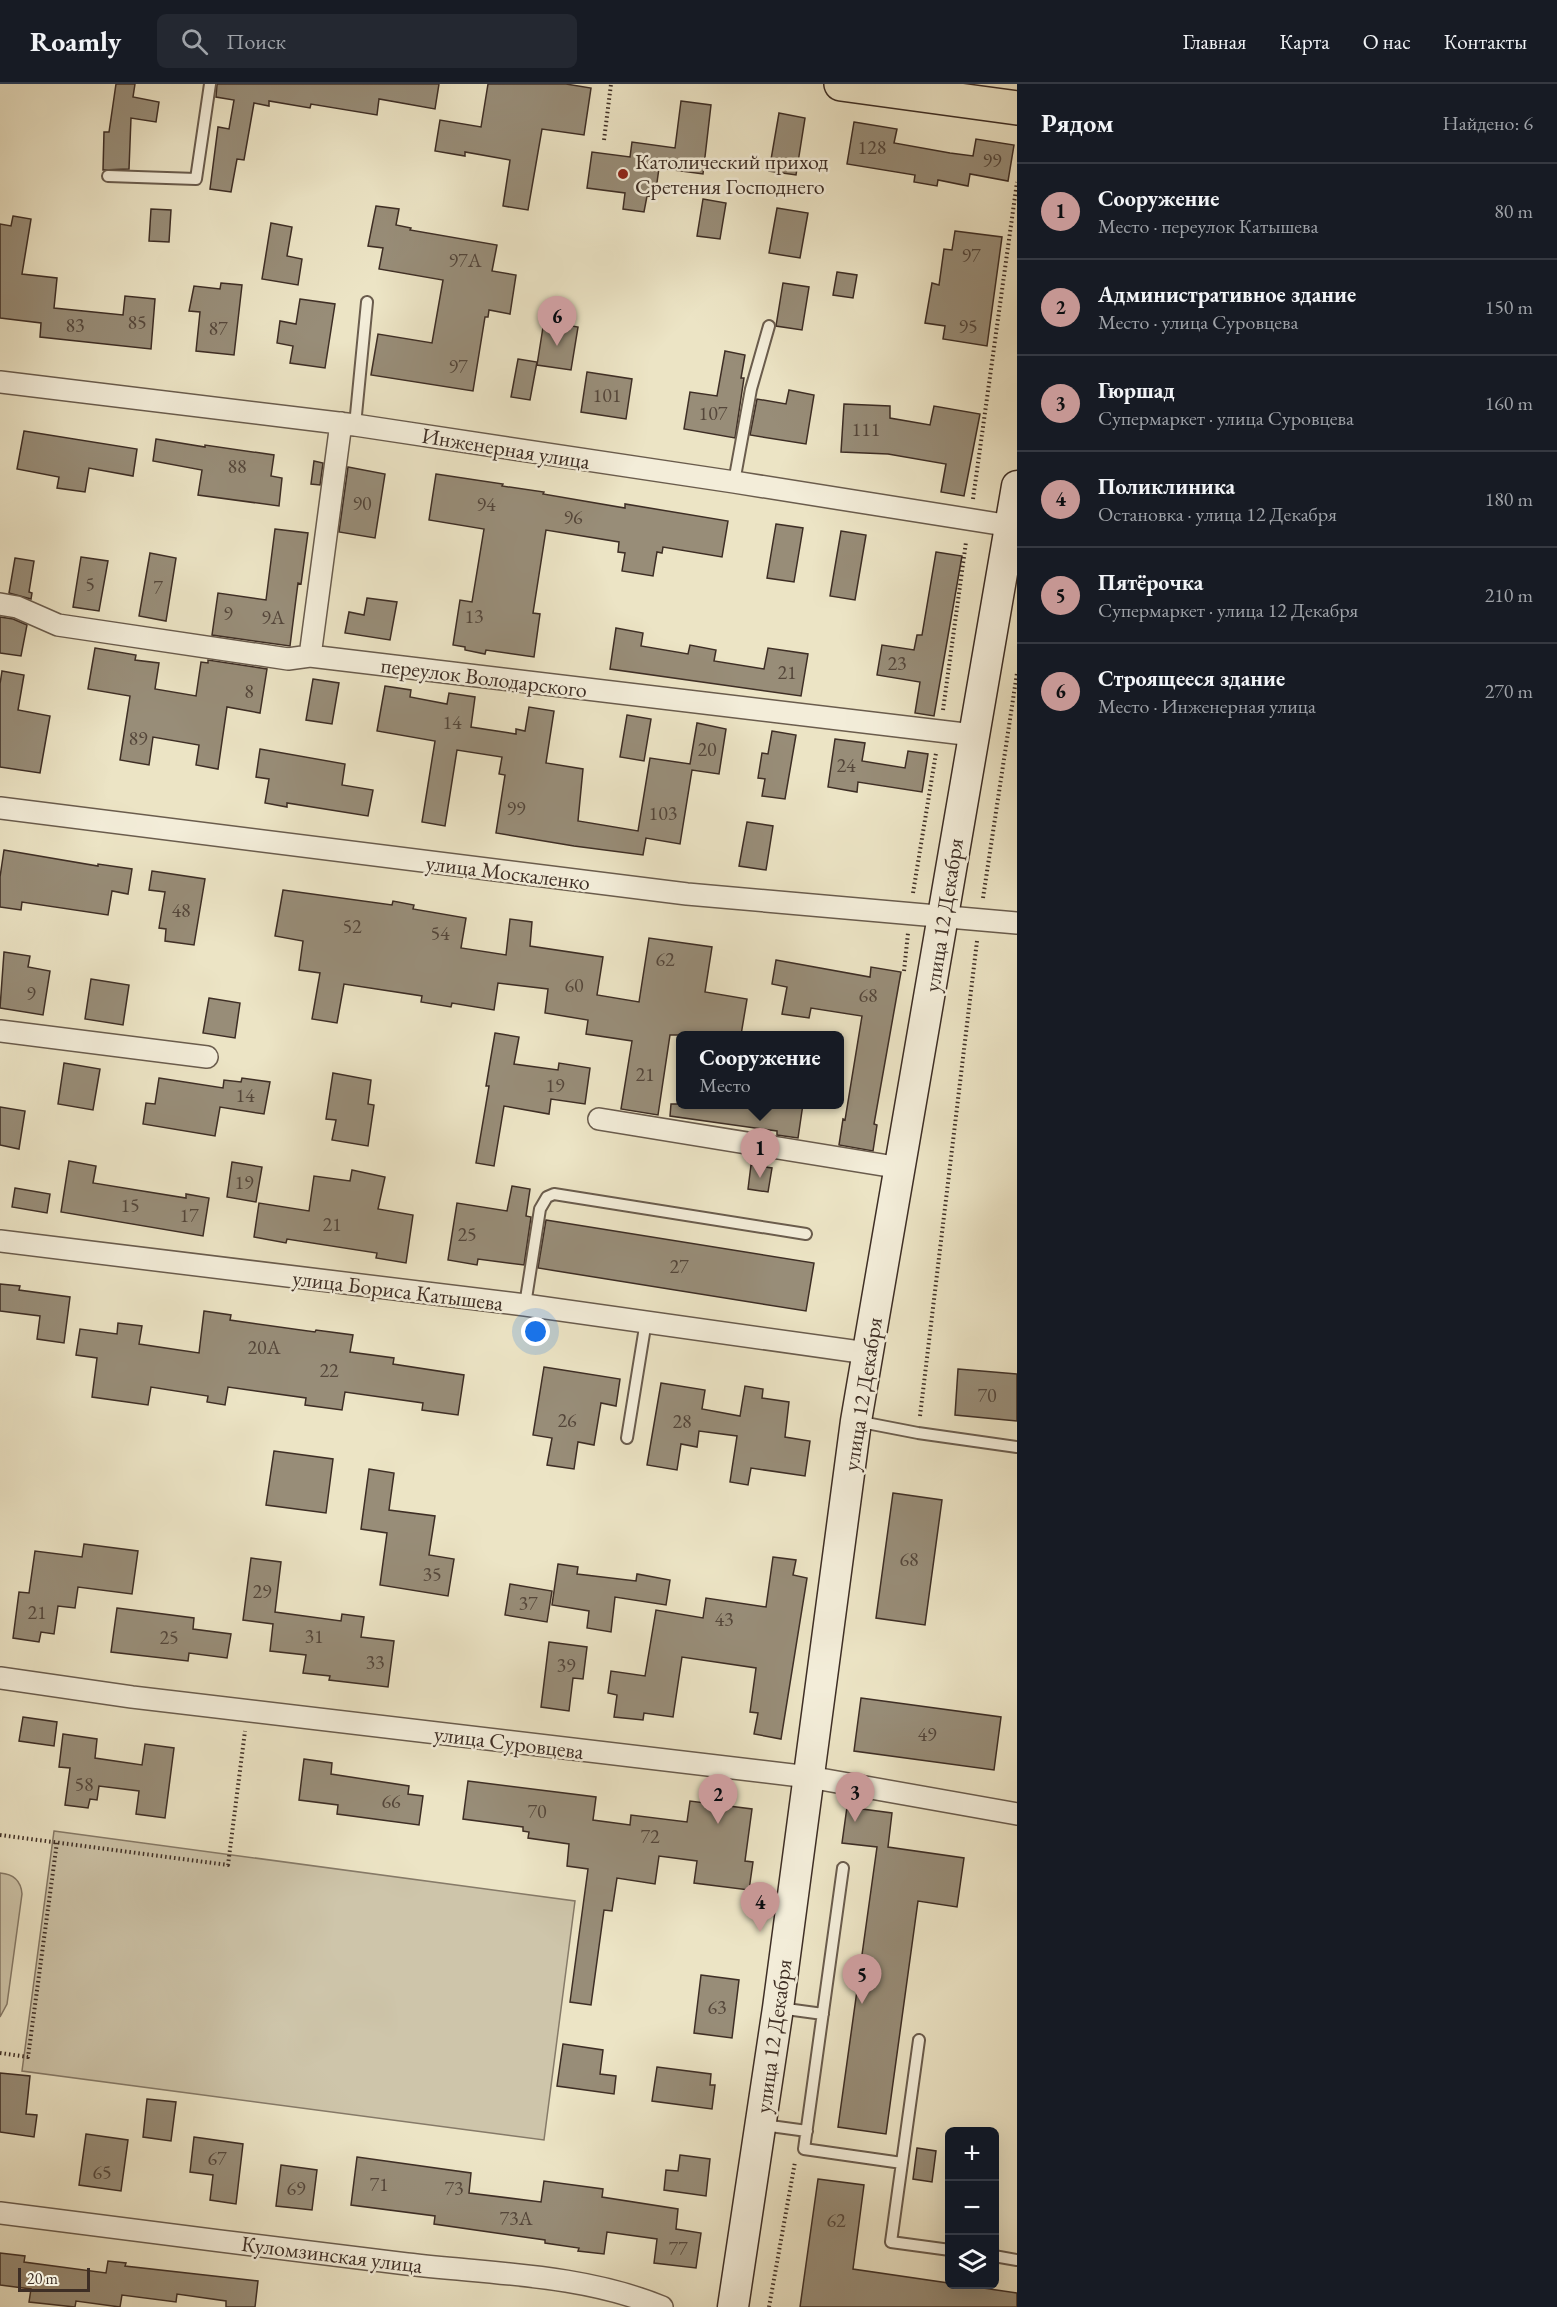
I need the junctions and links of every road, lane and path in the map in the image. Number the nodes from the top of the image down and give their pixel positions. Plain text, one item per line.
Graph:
1 (210, 84) edge
2 (611, 84) edge
3 (841, 84) edge
4 (1017, 108) edge
5 (604, 140) dead end
6 (108, 176) dead end
7 (1017, 182) edge
8 (367, 302) dead end
9 (770, 326) dead end
10 (0, 382) edge
11 (348, 424) junction
12 (734, 482) junction
13 (1017, 486) edge
14 (970, 519) junction
15 (1011, 526) junction
16 (1010, 565) edge
17 (0, 604) edge
18 (310, 656) junction
19 (1017, 673) edge
20 (940, 730) junction
21 (973, 735) junction
22 (0, 808) edge
23 (910, 913) junction
24 (944, 917) junction
25 (980, 920) junction
26 (1017, 923) edge
27 (903, 982) dead end
28 (0, 1031) edge
29 (207, 1057) dead end
30 (599, 1119) dead end
31 (901, 1168) junction
32 (806, 1234) dead end
33 (0, 1241) edge
34 (525, 1305) junction
35 (646, 1321) junction
36 (867, 1353) junction
37 (856, 1420) junction
38 (918, 1433) junction
39 (627, 1438) dead end
40 (1017, 1447) edge
41 (0, 1678) edge
42 (248, 1711) junction
43 (809, 1777) junction
44 (1017, 1814) edge
45 (0, 1835) edge
46 (57, 1842) junction
47 (843, 1868) dead end
48 (778, 2008) junction
49 (823, 2014) junction
50 (919, 2040) dead end
51 (0, 2054) edge
52 (760, 2124) junction
53 (807, 2131) junction
54 (804, 2149) junction
55 (902, 2163) junction
56 (0, 2213) edge
57 (945, 2249) edge
58 (999, 2257) edge
59 (1017, 2260) edge
60 (662, 2307) edge
61 (733, 2307) edge
62 (769, 2307) edge

1 - 6 lane
2 - 5 path
3 - 4 main road
7 - 14 path
8 - 11 lane
9 - 12 lane
10 - 11 street, Инженерная улица
11 - 12 street, Инженерная улица
11 - 18 street
12 - 14 street, Инженерная улица
13 - 15 main road, улица 12 Декабря
14 - 15 street, Инженерная улица
14 - 20 path
15 - 16 main road, улица 12 Декабря
16 - 21 main road, улица 12 Декабря
17 - 18 street, переулок Володарского
18 - 20 street, переулок Володарского
19 - 25 path
20 - 21 street, переулок Володарского
20 - 23 path
21 - 24 main road, улица 12 Декабря
22 - 23 street, улица Москаленко
23 - 24 street, улица Москаленко
23 - 27 path
24 - 25 street, улица Москаленко
24 - 31 main road, улица 12 Декабря
25 - 26 street, улица Москаленко
25 - 38 path
28 - 29 street
30 - 31 street
31 - 36 main road, улица 12 Декабря
32 - 34 lane
33 - 34 street, улица Бориса Катышева
34 - 35 street, улица Бориса Катышева
35 - 36 street, улица Бориса Катышева
35 - 39 lane
36 - 37 main road, улица 12 Декабря
37 - 38 lane
37 - 43 main road, улица 12 Декабря
38 - 40 lane
41 - 42 street, улица Суровцева
42 - 43 street, улица Суровцева
42 - 46 path
43 - 44 street, улица Суровцева
43 - 48 main road, улица 12 Декабря
45 - 46 path
46 - 51 path
47 - 49 lane
48 - 49 lane
48 - 52 main road, улица 12 Декабря
49 - 53 lane
50 - 55 lane
52 - 53 lane
52 - 61 main road, улица 12 Декабря
53 - 54 lane
54 - 55 lane
54 - 62 path
55 - 57 lane
56 - 60 street, Куломзинская улица
58 - 59 lane

